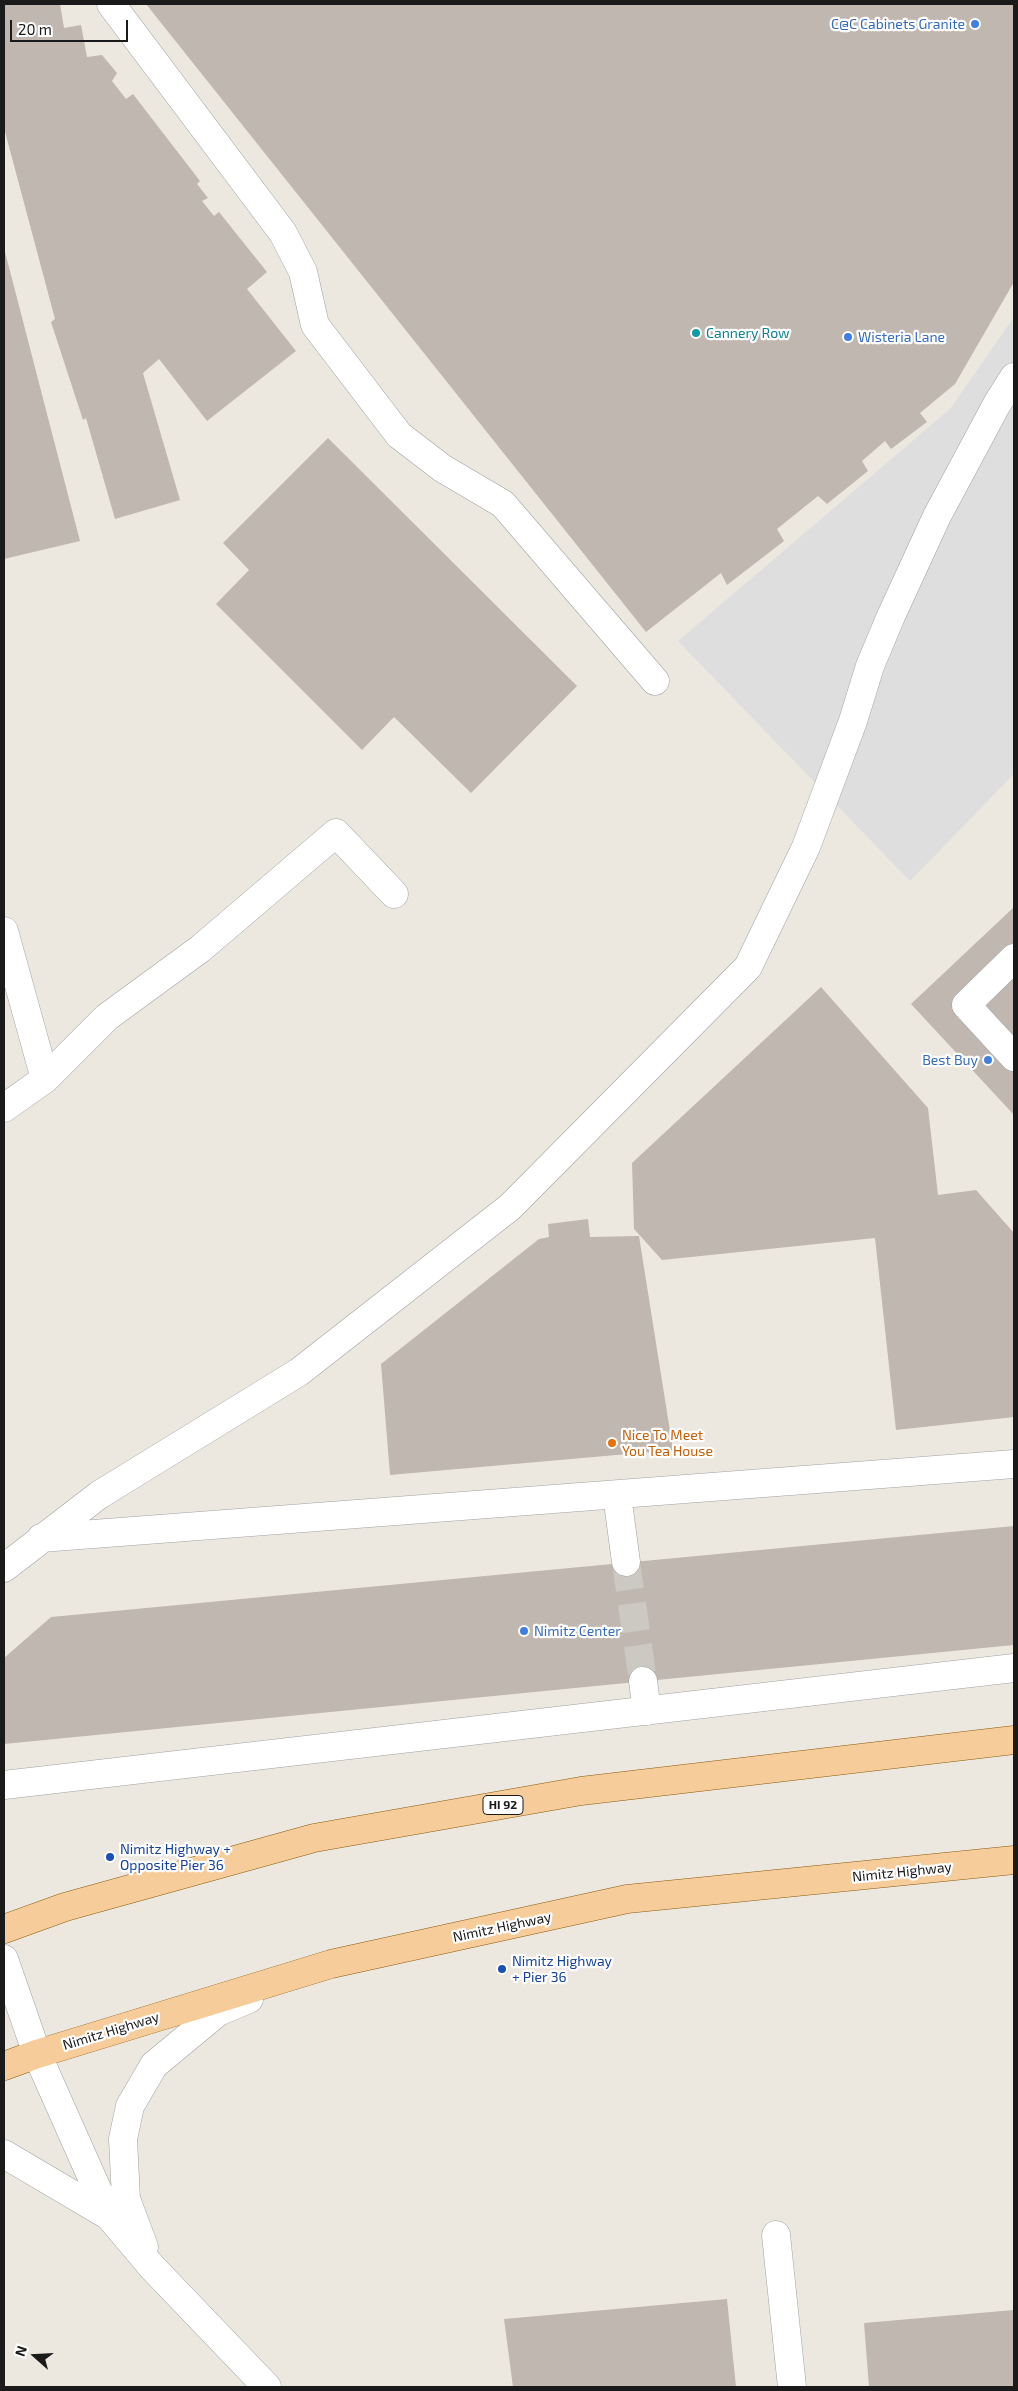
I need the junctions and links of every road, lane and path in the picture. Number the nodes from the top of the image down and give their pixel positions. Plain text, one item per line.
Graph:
1 (111, 4) edge
2 (1014, 377) edge
3 (655, 681) dead end
4 (394, 894) dead end
5 (4, 930) edge
6 (1014, 958) edge
7 (1014, 1057) edge
8 (46, 1079) junction
9 (4, 1108) edge
10 (1014, 1464) edge
11 (617, 1494) junction
12 (41, 1538) junction
13 (626, 1562) tunnel mouth
14 (4, 1568) edge
15 (1009, 1672) edge
16 (643, 1681) tunnel mouth
17 (647, 1712) junction
18 (1014, 1740) edge
19 (4, 1785) edge
20 (1014, 1860) edge
21 (4, 1929) edge
22 (4, 1959) edge
23 (332, 1964) junction
24 (37, 2054) junction
25 (4, 2066) edge
26 (4, 2154) edge
27 (109, 2216) junction
28 (776, 2234) dead end
29 (152, 2267) junction
30 (268, 2387) edge
31 (792, 2387) edge

1 - 3 lane
2 - 12 lane
4 - 8 lane
5 - 8 lane
6 - 7 lane
8 - 9 lane
10 - 11 lane
11 - 12 lane
11 - 13 lane
12 - 14 lane
15 - 17 lane
16 - 17 lane
17 - 19 lane
18 - 21 main road, HI 92
20 - 23 main road, Nimitz Highway
22 - 24 lane
23 - 24 main road, Nimitz Highway
23 - 29 lane
24 - 25 main road, Nimitz Highway
24 - 27 lane
26 - 27 lane
27 - 29 lane
28 - 31 lane
29 - 30 lane

